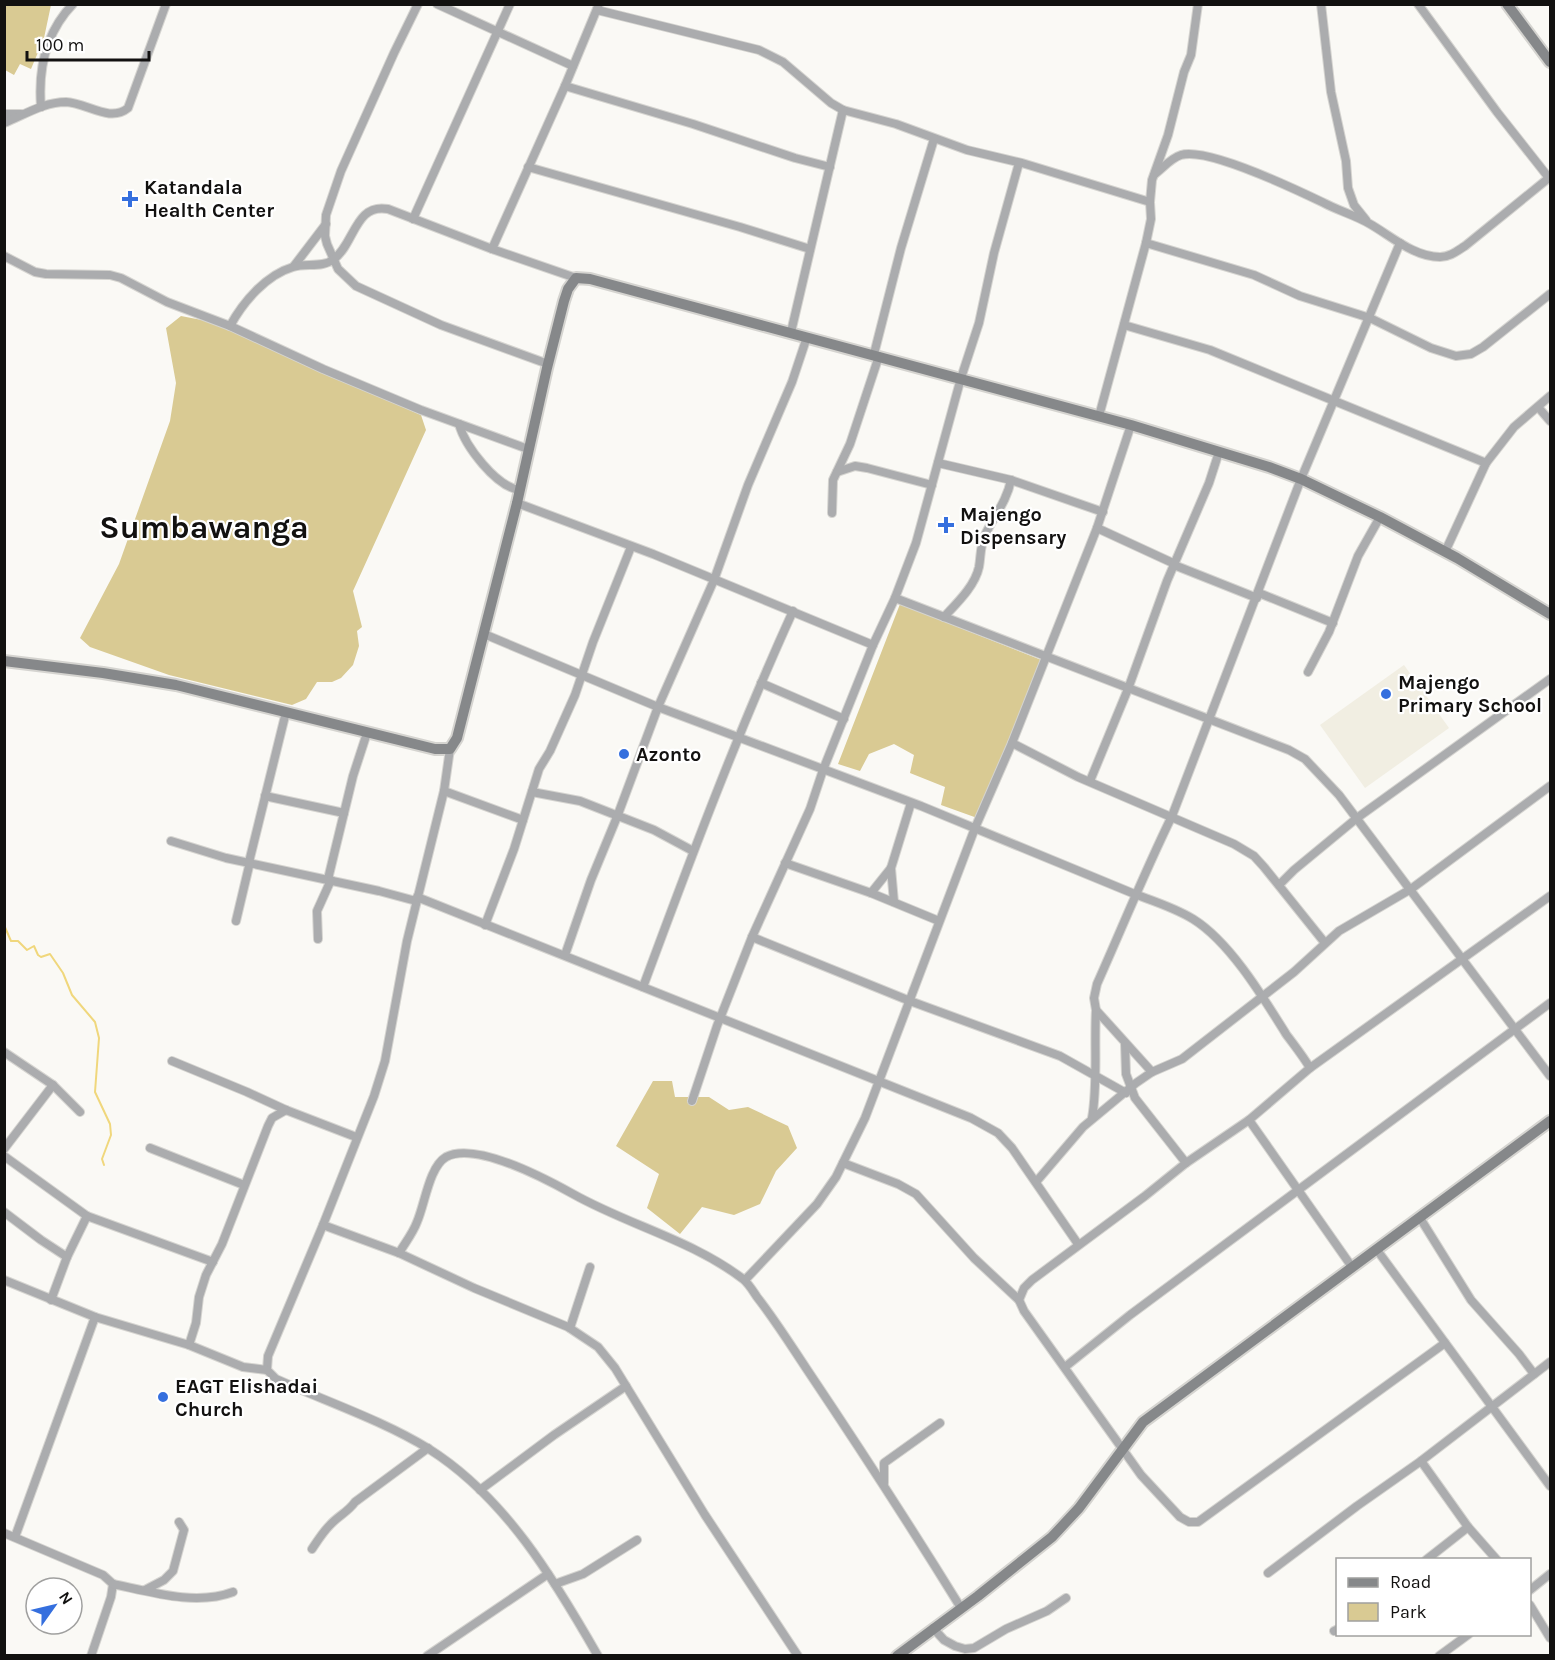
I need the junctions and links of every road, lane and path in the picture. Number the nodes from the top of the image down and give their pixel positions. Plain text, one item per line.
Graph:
1 (73, 4) edge
2 (166, 4) edge
3 (418, 4) edge
4 (437, 4) edge
5 (510, 4) edge
6 (1198, 4) edge
7 (1321, 4) edge
8 (1418, 4) edge
9 (1507, 4) edge
10 (598, 7) edge
11 (498, 33) junction
12 (1550, 61) edge
13 (573, 66) junction
14 (565, 86) junction
15 (41, 107) junction
16 (843, 110) junction
17 (4, 114) edge
18 (25, 114) junction
19 (4, 123) edge
20 (934, 139) junction
21 (1019, 162) junction
22 (528, 167) junction
23 (830, 167) junction
24 (1155, 174) junction
25 (1550, 178) edge
26 (1150, 201) junction
27 (413, 219) junction
28 (1369, 223) junction
29 (326, 224) junction
30 (1146, 243) junction
31 (1400, 243) junction
32 (492, 249) junction
33 (810, 249) junction
34 (4, 256) edge
35 (334, 260) junction
36 (294, 266) junction
37 (576, 278) junction
38 (1551, 294) edge
39 (1370, 318) junction
40 (1124, 325) junction
41 (230, 326) junction
42 (791, 332) junction
43 (807, 337) junction
44 (877, 355) junction
45 (548, 364) junction
46 (961, 378) junction
47 (1551, 396) edge
48 (1334, 400) junction
49 (1538, 407) junction
50 (1099, 416) junction
51 (1551, 421) edge
52 (459, 424) junction
53 (1131, 425) junction
54 (528, 449) junction
55 (1219, 452) junction
56 (938, 463) junction
57 (1486, 463) junction
58 (837, 472) junction
59 (1301, 479) junction
60 (1011, 480) junction
61 (932, 485) junction
62 (520, 490) junction
63 (517, 503) junction
64 (1103, 512) junction
65 (832, 513) dead end
66 (1380, 517) junction
67 (1097, 528) junction
68 (631, 547) junction
69 (1445, 552) junction
70 (1174, 565) junction
71 (714, 580) junction
72 (1258, 596) junction
73 (895, 598) junction
74 (793, 611) junction
75 (1551, 614) edge
76 (944, 617) junction
77 (1333, 623) junction
78 (484, 634) junction
79 (873, 645) junction
80 (1047, 656) junction
81 (4, 661) edge
82 (1308, 672) dead end
83 (581, 675) junction
84 (1551, 678) edge
85 (760, 683) junction
86 (1128, 689) junction
87 (658, 707) junction
88 (286, 712) junction
89 (844, 719) junction
90 (1208, 720) junction
91 (367, 733) junction
92 (738, 737) junction
93 (1012, 742) junction
94 (450, 749) junction
95 (823, 770) junction
96 (1090, 781) junction
97 (1551, 786) edge
98 (444, 791) junction
99 (532, 792) junction
100 (265, 796) junction
101 (911, 802) junction
102 (344, 813) junction
103 (1172, 816) junction
104 (617, 817) junction
105 (1357, 818) junction
106 (523, 820) junction
107 (975, 828) junction
108 (171, 841) dead end
109 (693, 851) junction
110 (249, 862) junction
111 (785, 863) junction
112 (891, 868) junction
113 (329, 879) junction
114 (1279, 885) junction
115 (1411, 889) junction
116 (871, 893) junction
117 (1137, 896) junction
118 (1551, 896) edge
119 (416, 899) junction
120 (894, 902) junction
121 (236, 921) dead end
122 (939, 921) junction
123 (485, 925) junction
124 (752, 937) junction
125 (318, 939) dead end
126 (1325, 943) junction
127 (565, 955) junction
128 (1461, 959) junction
129 (643, 987) junction
130 (1262, 996) junction
131 (909, 1001) junction
132 (1551, 1003) edge
133 (1096, 1010) junction
134 (721, 1017) junction
135 (1516, 1030) junction
136 (1125, 1043) junction
137 (4, 1052) edge
138 (172, 1061) dead end
139 (1310, 1068) junction
140 (1152, 1072) junction
141 (1094, 1074) junction
142 (1551, 1076) edge
143 (879, 1080) junction
144 (53, 1085) junction
145 (1128, 1090) junction
146 (692, 1101) dead end
147 (286, 1110) junction
148 (80, 1112) dead end
149 (1092, 1118) junction
150 (1249, 1120) junction
151 (1551, 1121) edge
152 (356, 1137) junction
153 (150, 1148) dead end
154 (4, 1149) edge
155 (4, 1156) edge
156 (843, 1163) junction
157 (1186, 1163) junction
158 (1036, 1182) junction
159 (244, 1185) junction
160 (1299, 1191) junction
161 (4, 1212) edge
162 (87, 1216) junction
163 (1420, 1218) junction
164 (323, 1225) junction
165 (1078, 1244) junction
166 (1377, 1250) junction
167 (399, 1253) junction
168 (67, 1257) junction
169 (213, 1262) junction
170 (590, 1267) dead end
171 (1352, 1267) junction
172 (4, 1280) edge
173 (745, 1280) junction
174 (51, 1300) junction
175 (1019, 1300) junction
176 (95, 1317) junction
177 (570, 1328) junction
178 (1445, 1343) junction
179 (189, 1345) junction
180 (1551, 1362) edge
181 (1065, 1367) junction
182 (267, 1370) junction
183 (1534, 1374) junction
184 (626, 1386) junction
185 (1492, 1407) junction
186 (940, 1423) dead end
187 (428, 1448) junction
188 (1122, 1449) junction
189 (1421, 1461) junction
190 (1549, 1480) edge
191 (884, 1485) junction
192 (480, 1490) junction
193 (179, 1522) dead end
194 (1468, 1527) junction
195 (4, 1533) edge
196 (15, 1537) junction
197 (637, 1540) dead end
198 (312, 1549) dead end
199 (1429, 1558) edge
200 (1495, 1558) edge
201 (1268, 1573) dead end
202 (548, 1574) junction
203 (1551, 1574) edge
204 (113, 1584) junction
205 (555, 1584) junction
206 (1531, 1589) edge
207 (145, 1590) junction
208 (233, 1592) dead end
209 (1066, 1598) dead end
210 (1531, 1607) edge
211 (961, 1608) junction
212 (933, 1628) junction
213 (1468, 1636) edge
214 (1551, 1638) edge
215 (91, 1656) edge
216 (427, 1656) edge
217 (598, 1656) edge
218 (798, 1656) edge
219 (897, 1656) edge
220 (1439, 1656) edge

1 - 15 street
2 - 15 street
3 - 29 street
4 - 11 street
5 - 11 street
6 - 24 street
7 - 28 street
8 - 25 street
9 - 12 street
10 - 13 street
10 - 16 street
11 - 13 street
11 - 27 street
13 - 14 street
14 - 22 street
14 - 23 street
15 - 18 street
16 - 20 street
16 - 23 street
17 - 18 street
18 - 19 street
20 - 21 street
20 - 44 street
21 - 26 street
21 - 46 street
22 - 32 street
22 - 33 street
23 - 33 street
24 - 26 street
24 - 28 street
25 - 31 street
26 - 30 street
27 - 32 street
27 - 35 street
28 - 31 street
29 - 35 street
29 - 36 street
30 - 39 street
30 - 40 street
31 - 39 street
32 - 37 street
33 - 42 street
34 - 41 street
35 - 36 street
35 - 45 street
36 - 41 street
37 - 42 street
37 - 45 street
38 - 39 street
39 - 48 street
40 - 48 street
40 - 50 street
41 - 52 street
42 - 43 street
43 - 44 street
43 - 71 street
44 - 46 street
44 - 58 street
45 - 54 street
46 - 50 street
46 - 56 street
47 - 49 street
48 - 57 street
48 - 59 street
49 - 51 street
49 - 57 street
50 - 53 street
52 - 54 street
52 - 62 street
53 - 55 street
53 - 64 street
54 - 62 street
55 - 59 street
55 - 70 street
56 - 60 street
56 - 61 street
57 - 69 street
58 - 61 street
58 - 65 street
59 - 66 street
59 - 72 street
60 - 64 street
60 - 76 street
61 - 73 street
62 - 63 street
63 - 68 street
63 - 78 street
64 - 67 street
66 - 69 street
66 - 77 street
67 - 70 street
67 - 80 street
68 - 71 street
68 - 83 street
69 - 75 street
70 - 72 street
70 - 86 street
71 - 74 street
71 - 87 street
72 - 77 street
72 - 90 street
73 - 76 street
73 - 79 street
74 - 79 street
74 - 85 street
76 - 80 street
77 - 82 street
78 - 83 street
78 - 94 street
79 - 89 street
80 - 86 street
80 - 93 street
81 - 88 street
83 - 87 street
83 - 99 street
84 - 105 street
85 - 89 street
85 - 92 street
86 - 90 street
86 - 96 street
87 - 92 street
87 - 104 street
88 - 91 street
88 - 100 street
89 - 95 street
90 - 103 street
90 - 105 street
91 - 94 street
91 - 102 street
92 - 95 street
92 - 109 street
93 - 96 street
93 - 107 street
94 - 98 street
95 - 101 street
95 - 111 street
96 - 103 street
97 - 115 street
98 - 106 street
98 - 119 street
99 - 104 street
99 - 106 street
100 - 102 street
100 - 110 street
101 - 107 street
101 - 112 street
102 - 113 street
103 - 114 street
103 - 117 street
104 - 109 street
104 - 127 street
105 - 114 street
105 - 115 street
106 - 123 street
107 - 117 street
107 - 122 street
108 - 110 street
109 - 129 street
110 - 113 street
110 - 121 street
111 - 116 street
111 - 124 street
112 - 116 street
112 - 120 street
113 - 119 street
113 - 125 street
114 - 126 street
115 - 126 street
115 - 128 street
116 - 120 street
117 - 130 street
117 - 133 street
118 - 128 street
119 - 123 street
119 - 152 street
120 - 122 street
122 - 131 street
123 - 127 street
124 - 131 street
124 - 134 street
126 - 130 street
127 - 129 street
128 - 135 street
128 - 139 street
129 - 134 street
130 - 139 street
130 - 140 street
131 - 141 street
131 - 143 street
132 - 135 street
133 - 136 street
133 - 141 street
134 - 143 street
134 - 146 street
135 - 142 street
135 - 160 street
136 - 140 street
136 - 145 street
137 - 144 street
138 - 147 street
139 - 150 street
140 - 145 street
141 - 145 street
141 - 149 street
143 - 156 street
143 - 158 street
144 - 148 street
144 - 154 street
145 - 149 street
145 - 157 street
147 - 152 street
147 - 159 street
149 - 158 street
150 - 157 street
150 - 160 street
151 - 163 street
152 - 164 street
153 - 159 street
155 - 162 street
156 - 173 street
156 - 175 street
157 - 165 street
158 - 165 street
159 - 169 street
160 - 171 street
160 - 181 street
161 - 168 street
162 - 168 street
162 - 169 street
163 - 166 street
163 - 183 street
164 - 167 street
164 - 182 street
165 - 175 street
166 - 171 street
166 - 178 street
167 - 173 street
167 - 177 street
168 - 174 street
169 - 179 street
170 - 177 street
171 - 188 street
172 - 174 street
173 - 191 street
174 - 176 street
175 - 181 street
176 - 179 street
176 - 196 street
177 - 184 street
178 - 185 street
178 - 188 street
179 - 182 street
180 - 183 street
181 - 188 street
182 - 187 street
183 - 185 street
184 - 192 street
184 - 218 street
185 - 189 street
185 - 190 street
186 - 191 street
187 - 192 street
187 - 198 street
188 - 211 street
189 - 194 street
189 - 201 street
191 - 211 street
192 - 202 street
193 - 207 street
194 - 199 street
194 - 200 street
195 - 196 street
196 - 204 street
197 - 205 street
202 - 205 street
202 - 216 street
203 - 206 street
204 - 207 street
204 - 215 street
205 - 217 street
207 - 208 street
209 - 212 street
210 - 214 street
211 - 212 street
212 - 219 street
213 - 220 street

